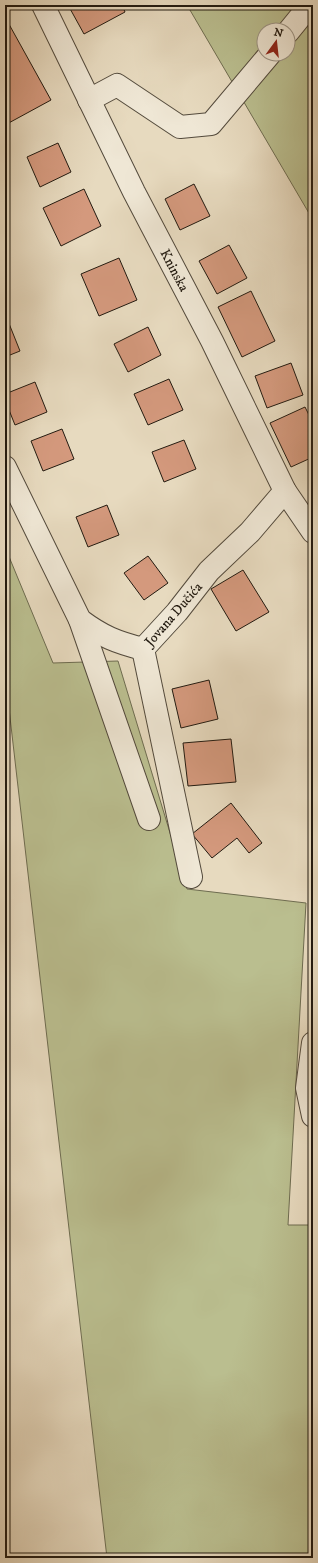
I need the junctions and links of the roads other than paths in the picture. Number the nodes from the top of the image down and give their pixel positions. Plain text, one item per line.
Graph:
1 (43, 5) edge
2 (310, 5) edge
3 (296, 22) edge
4 (263, 62) edge
5 (89, 100) junction
6 (5, 467) edge
7 (285, 491) junction
8 (313, 532) edge
9 (80, 620) junction
10 (143, 649) junction
11 (149, 819) dead end
12 (191, 877) dead end
13 (313, 1043) edge
14 (313, 1116) edge

1 - 5 street, Kninska
2 - 3 street
4 - 5 street
5 - 7 street, Kninska
6 - 9 street, Jovana Dučića
7 - 8 street, Kninska
7 - 10 street, Jovana Dučića
9 - 10 street, Jovana Dučića
9 - 11 street
10 - 12 street
13 - 14 street

